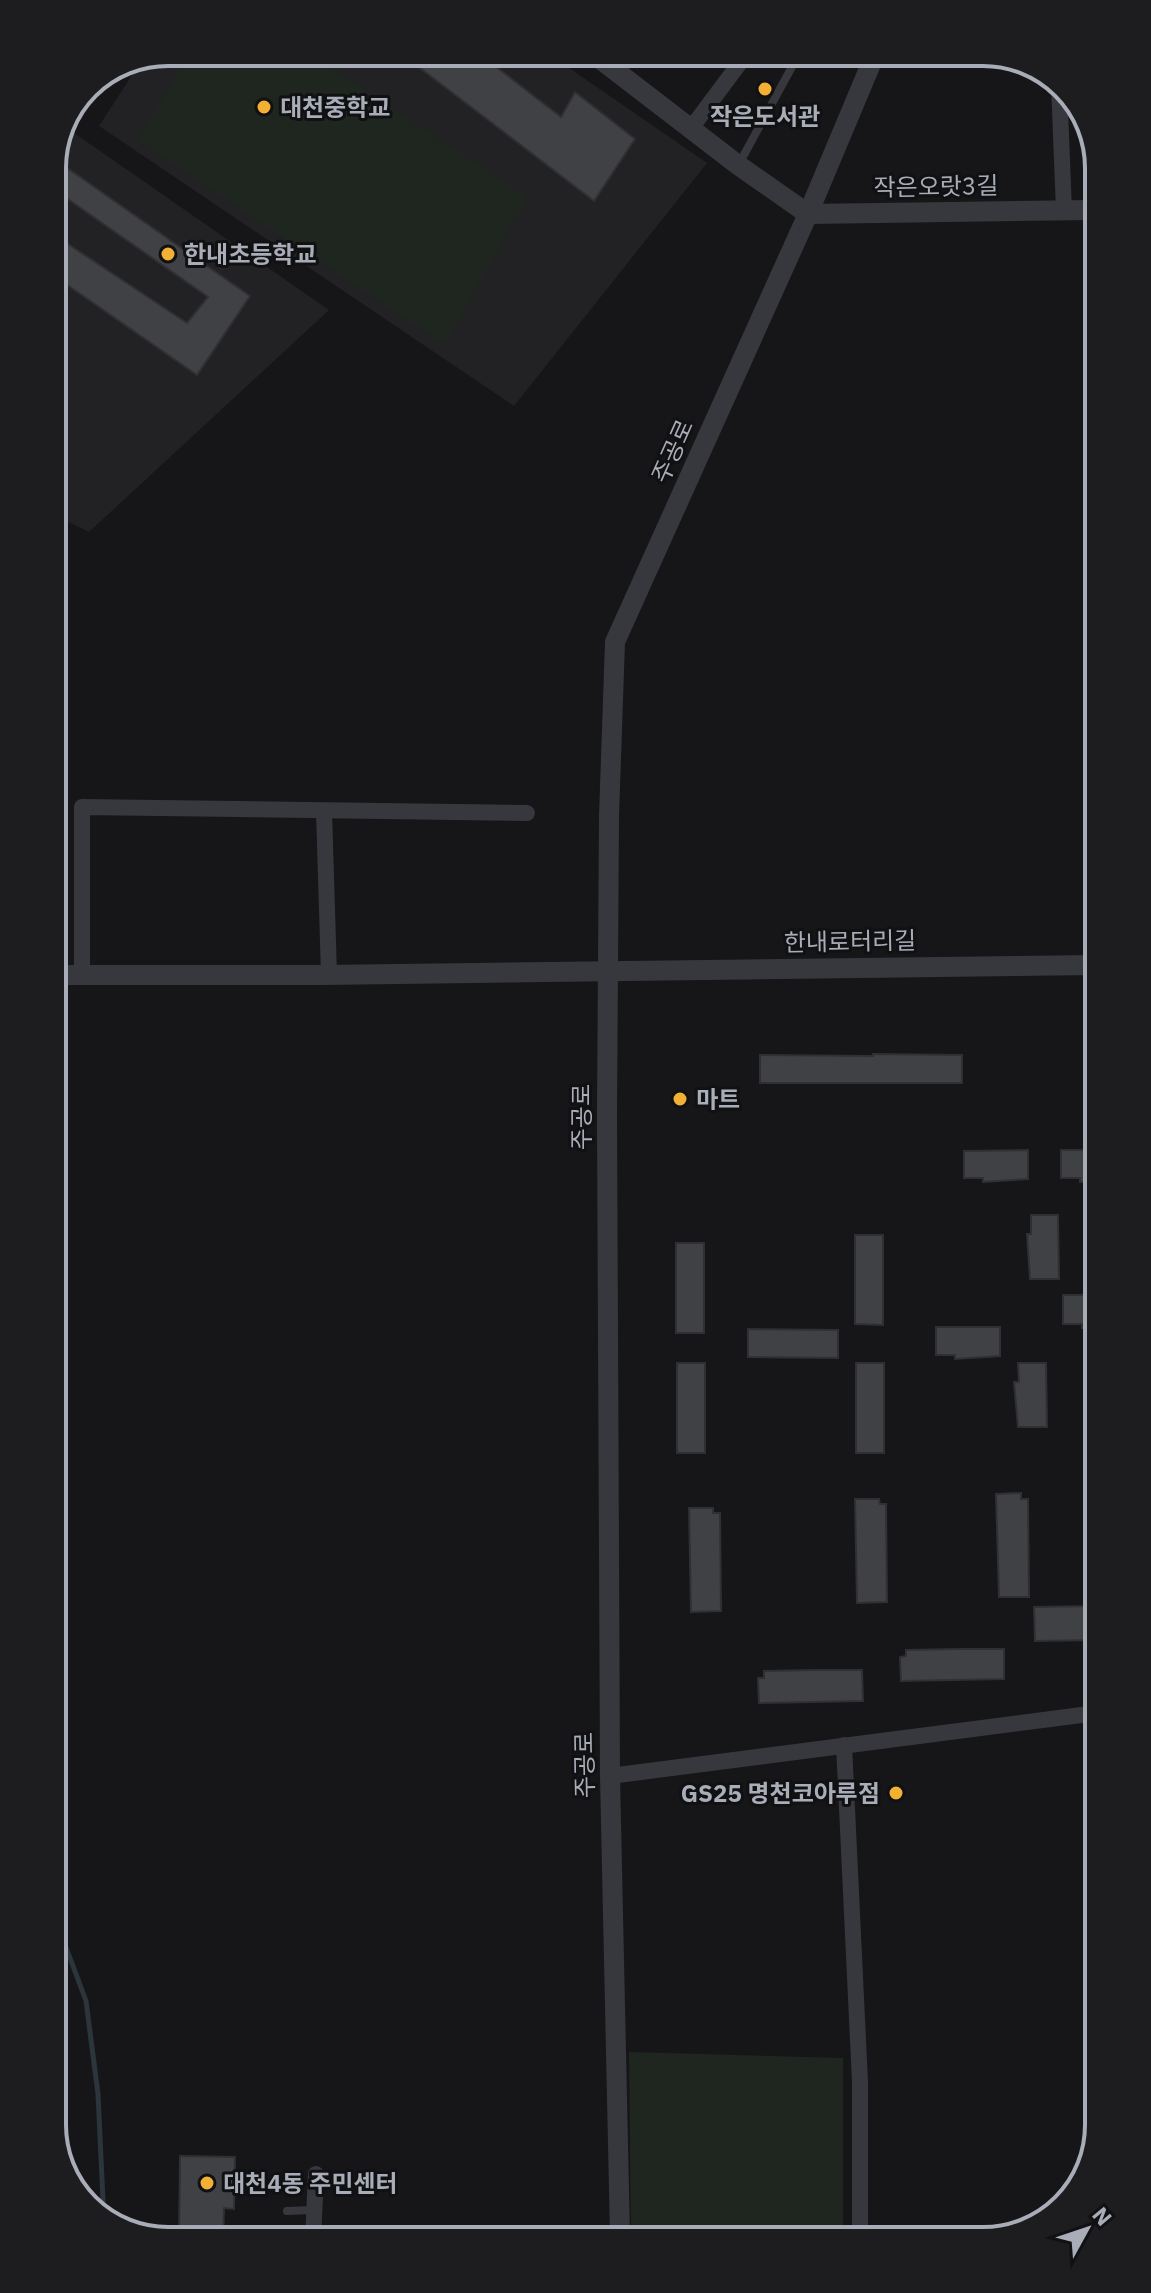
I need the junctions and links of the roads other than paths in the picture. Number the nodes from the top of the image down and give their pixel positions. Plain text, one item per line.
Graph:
1 (610, 66) edge
2 (738, 66) edge
3 (792, 66) edge
4 (870, 66) edge
5 (1060, 101) edge
6 (692, 127) junction
7 (738, 165) junction
8 (1085, 210) edge
9 (1064, 211) junction
10 (808, 214) junction
11 (324, 811) junction
12 (527, 813) dead end
13 (1085, 965) edge
14 (607, 970) junction
15 (66, 975) edge
16 (82, 975) junction
17 (329, 975) junction
18 (1085, 1715) edge
19 (844, 1745) junction
20 (610, 1776) junction
21 (316, 2174) dead end
22 (314, 2209) junction
23 (287, 2211) dead end
24 (313, 2227) edge
25 (620, 2227) edge
26 (860, 2227) edge

1 - 6 street
2 - 6 street
3 - 7 lane
4 - 10 street, 주공로
5 - 9 street
6 - 7 street
7 - 10 street
8 - 9 street, 작은오랏3길
9 - 10 street, 작은오랏3길
10 - 14 street, 주공로
11 - 12 street
11 - 16 street
11 - 17 street
13 - 14 street, 한내로터리길
14 - 17 street, 한내로터리길
14 - 20 street, 주공로
15 - 16 street, 한내로터리길
16 - 17 street, 한내로터리길
18 - 19 street
19 - 20 street
19 - 26 street
20 - 25 street, 주공로
21 - 22 street
22 - 23 lane
22 - 24 street

